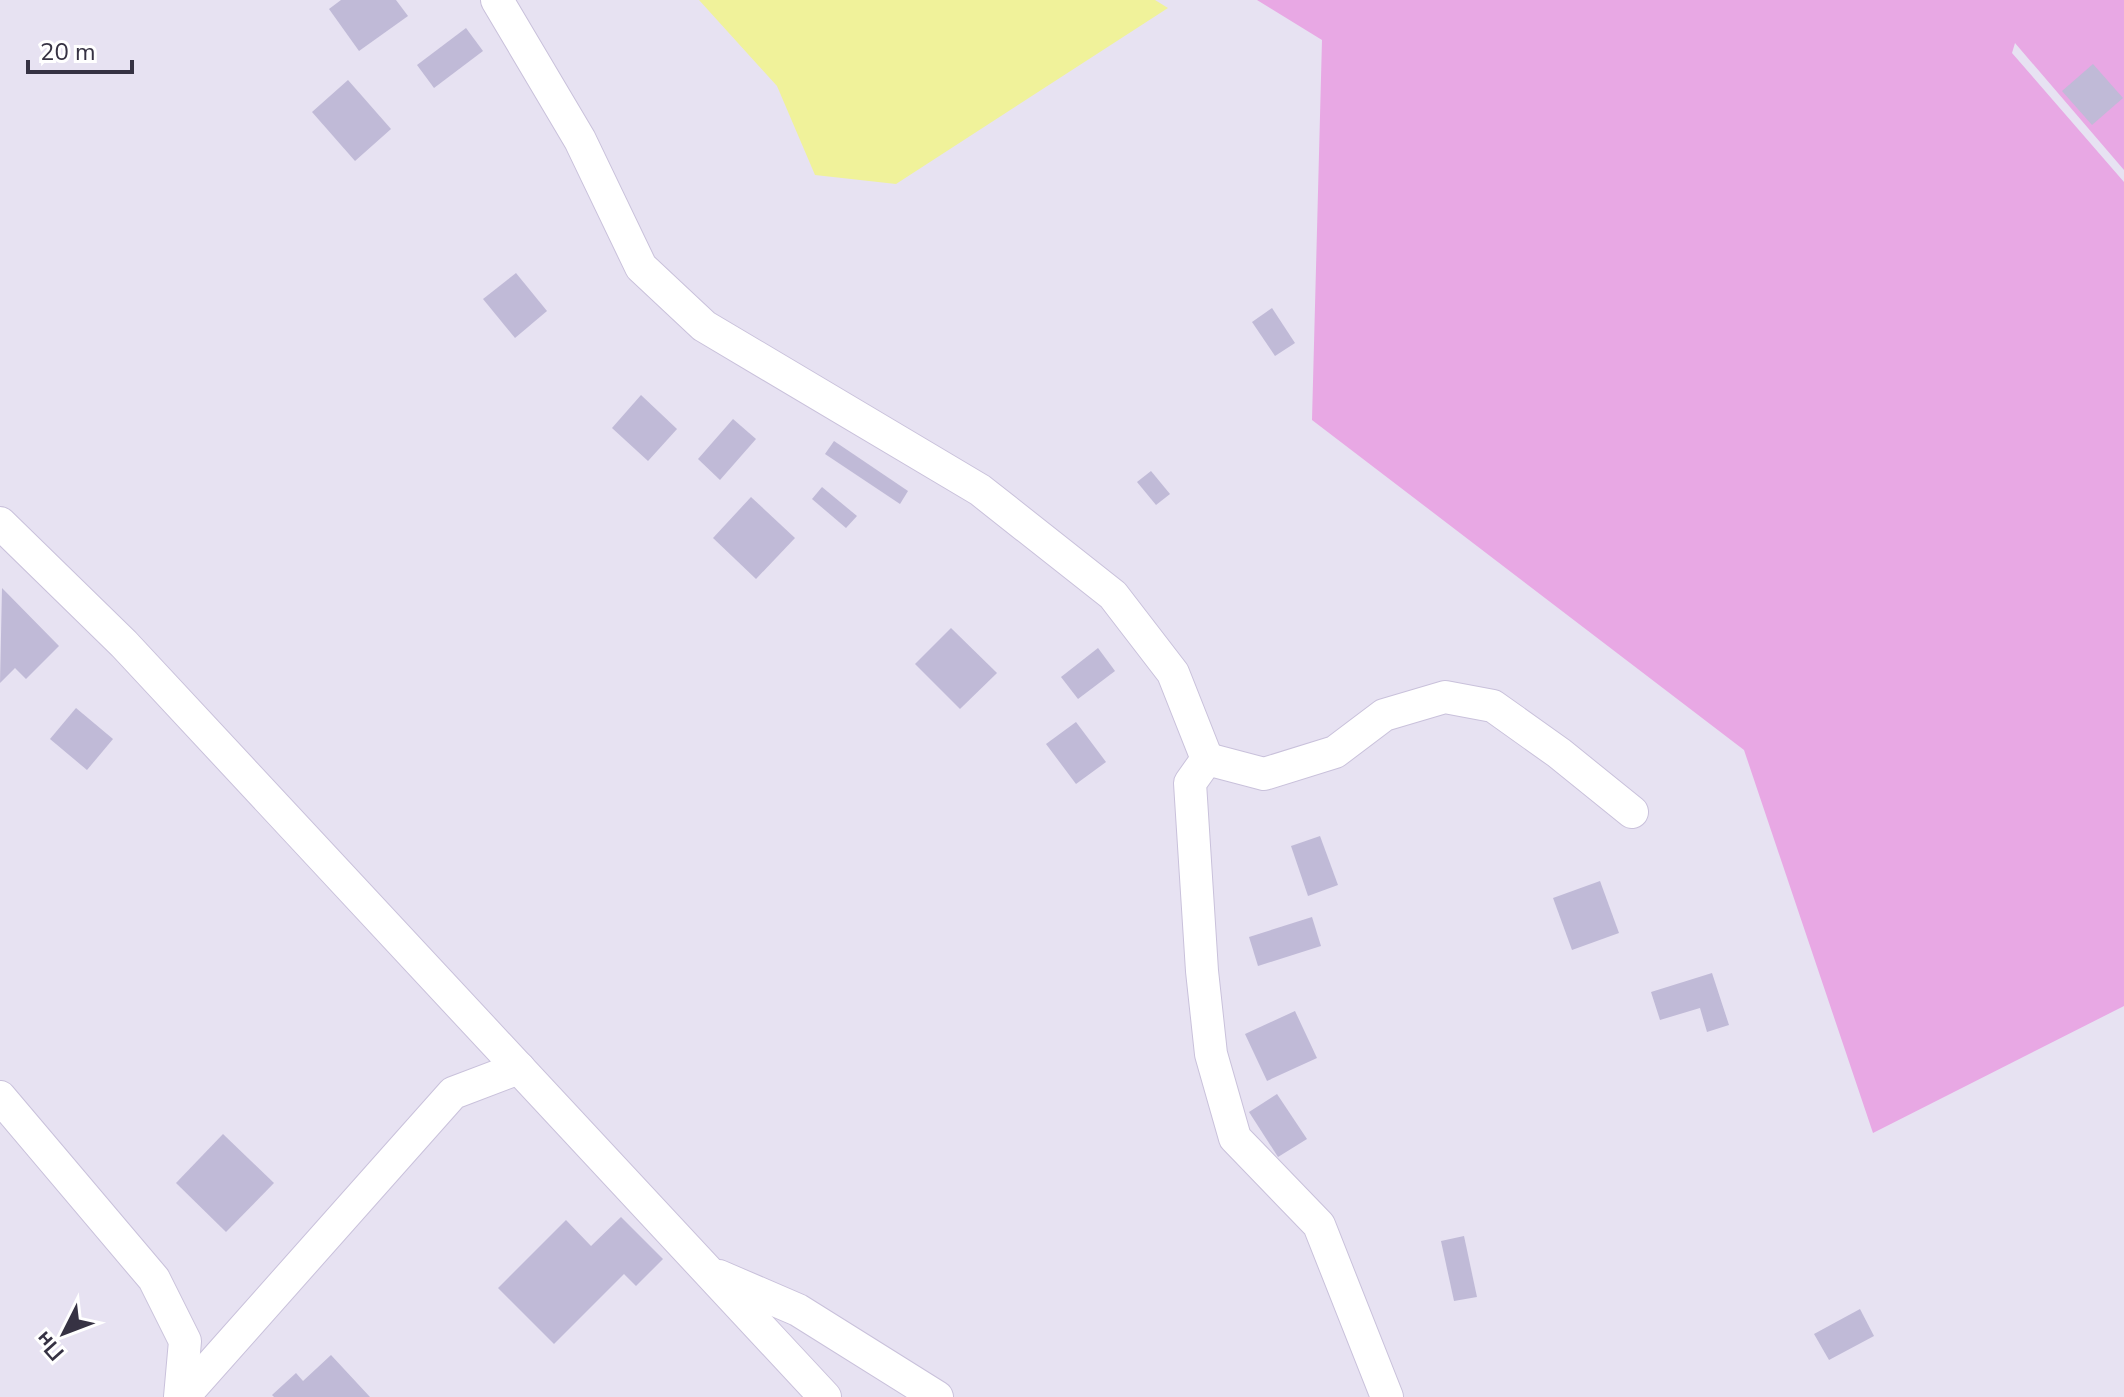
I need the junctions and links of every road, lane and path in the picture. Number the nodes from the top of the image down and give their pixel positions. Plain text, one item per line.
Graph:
1 (497, 0) edge
2 (0, 523) edge
3 (1207, 759) junction
4 (1632, 812) dead end
5 (519, 1068) junction
6 (0, 1097) edge
7 (708, 1272) junction
8 (182, 1397) edge
9 (825, 1397) edge
10 (937, 1397) edge
11 (1387, 1397) edge

1 - 3 street
2 - 5 street
3 - 4 street
3 - 11 street
5 - 7 street
5 - 8 street
6 - 8 street
7 - 9 street
7 - 10 street

